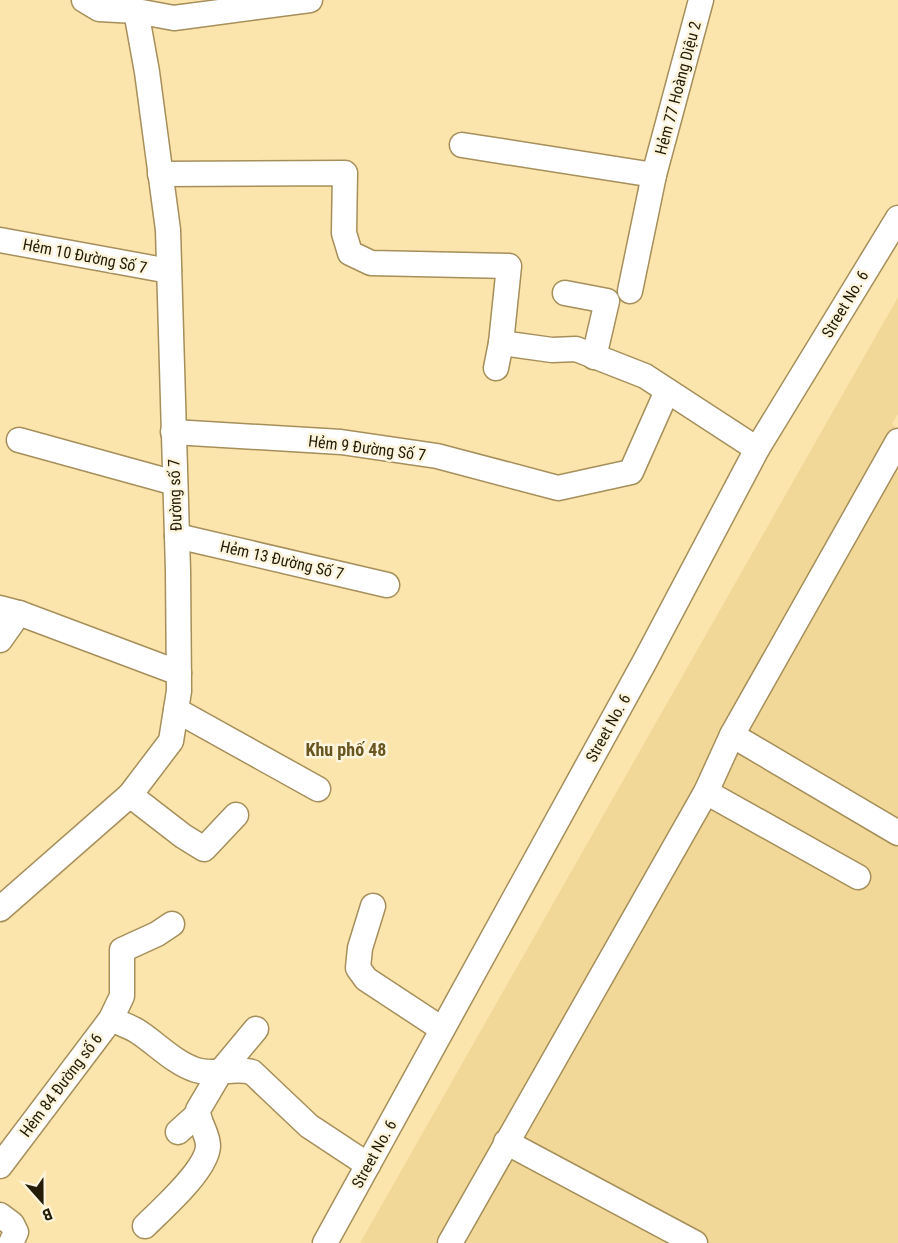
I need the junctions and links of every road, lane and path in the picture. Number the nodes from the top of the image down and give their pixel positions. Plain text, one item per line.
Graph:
1 (84, 0) edge
2 (310, 0) edge
3 (701, 0) edge
4 (177, 9) edge
5 (136, 11) junction
6 (462, 145) dead end
7 (160, 174) junction
8 (654, 175) junction
9 (898, 218) edge
10 (0, 240) edge
11 (169, 272) junction
12 (630, 291) dead end
13 (565, 293) dead end
14 (501, 343) junction
15 (594, 357) junction
16 (496, 368) dead end
17 (667, 391) junction
18 (173, 432) junction
19 (19, 440) dead end
20 (898, 441) edge
21 (757, 449) junction
22 (175, 483) junction
23 (177, 536) junction
24 (387, 585) dead end
25 (10, 610) edge
26 (0, 640) edge
27 (179, 673) junction
28 (176, 710) junction
29 (732, 735) junction
30 (318, 789) dead end
31 (706, 792) junction
32 (130, 795) junction
33 (236, 815) dead end
34 (898, 833) edge
35 (858, 878) dead end
36 (373, 906) dead end
37 (0, 909) edge
38 (172, 924) dead end
39 (111, 1019) junction
40 (256, 1029) dead end
41 (442, 1029) junction
42 (221, 1071) junction
43 (198, 1114) junction
44 (178, 1132) dead end
45 (506, 1142) junction
46 (368, 1165) junction
47 (0, 1166) edge
48 (0, 1215) edge
49 (145, 1227) dead end
50 (11, 1243) edge
51 (325, 1243) edge
52 (450, 1243) edge
53 (695, 1243) edge

1 - 5 street
2 - 4 street
3 - 8 street, Hẻm 77 Hoàng Diệu 2
4 - 5 street
5 - 7 street, Đường số 7
6 - 8 street
7 - 11 street, Đường số 7
7 - 14 street
8 - 12 street, Hẻm 77 Hoàng Diệu 2
9 - 21 street, Street No. 6
10 - 11 street, Hẻm 10 Đường Số 7
11 - 18 street, Đường số 7
13 - 15 street
14 - 15 street
14 - 16 street
15 - 17 street
17 - 18 street, Hẻm 9 Đường Số 7
17 - 21 street
18 - 22 street, Đường số 7
19 - 22 street
20 - 29 street
21 - 41 street, Street No. 6
22 - 23 street, Đường số 7
23 - 24 street, Hẻm 13 Đường Số 7
23 - 27 street, Đường số 7
25 - 26 street
25 - 27 street
27 - 28 street, Đường số 7
28 - 30 street
28 - 32 street, Đường số 7
29 - 31 street
29 - 34 street
31 - 35 street
31 - 45 street
32 - 33 street
32 - 37 street, Đường số 7
36 - 41 street
38 - 39 street
39 - 42 street, Hẻm 84 Đường số 6
39 - 47 street, Hẻm 84 Đường số 6
40 - 42 street
41 - 46 street, Street No. 6
42 - 43 street
42 - 46 street, Hẻm 84 Đường số 6
43 - 44 street
43 - 49 street
45 - 52 street
45 - 53 street
46 - 51 street, Street No. 6
48 - 50 street

